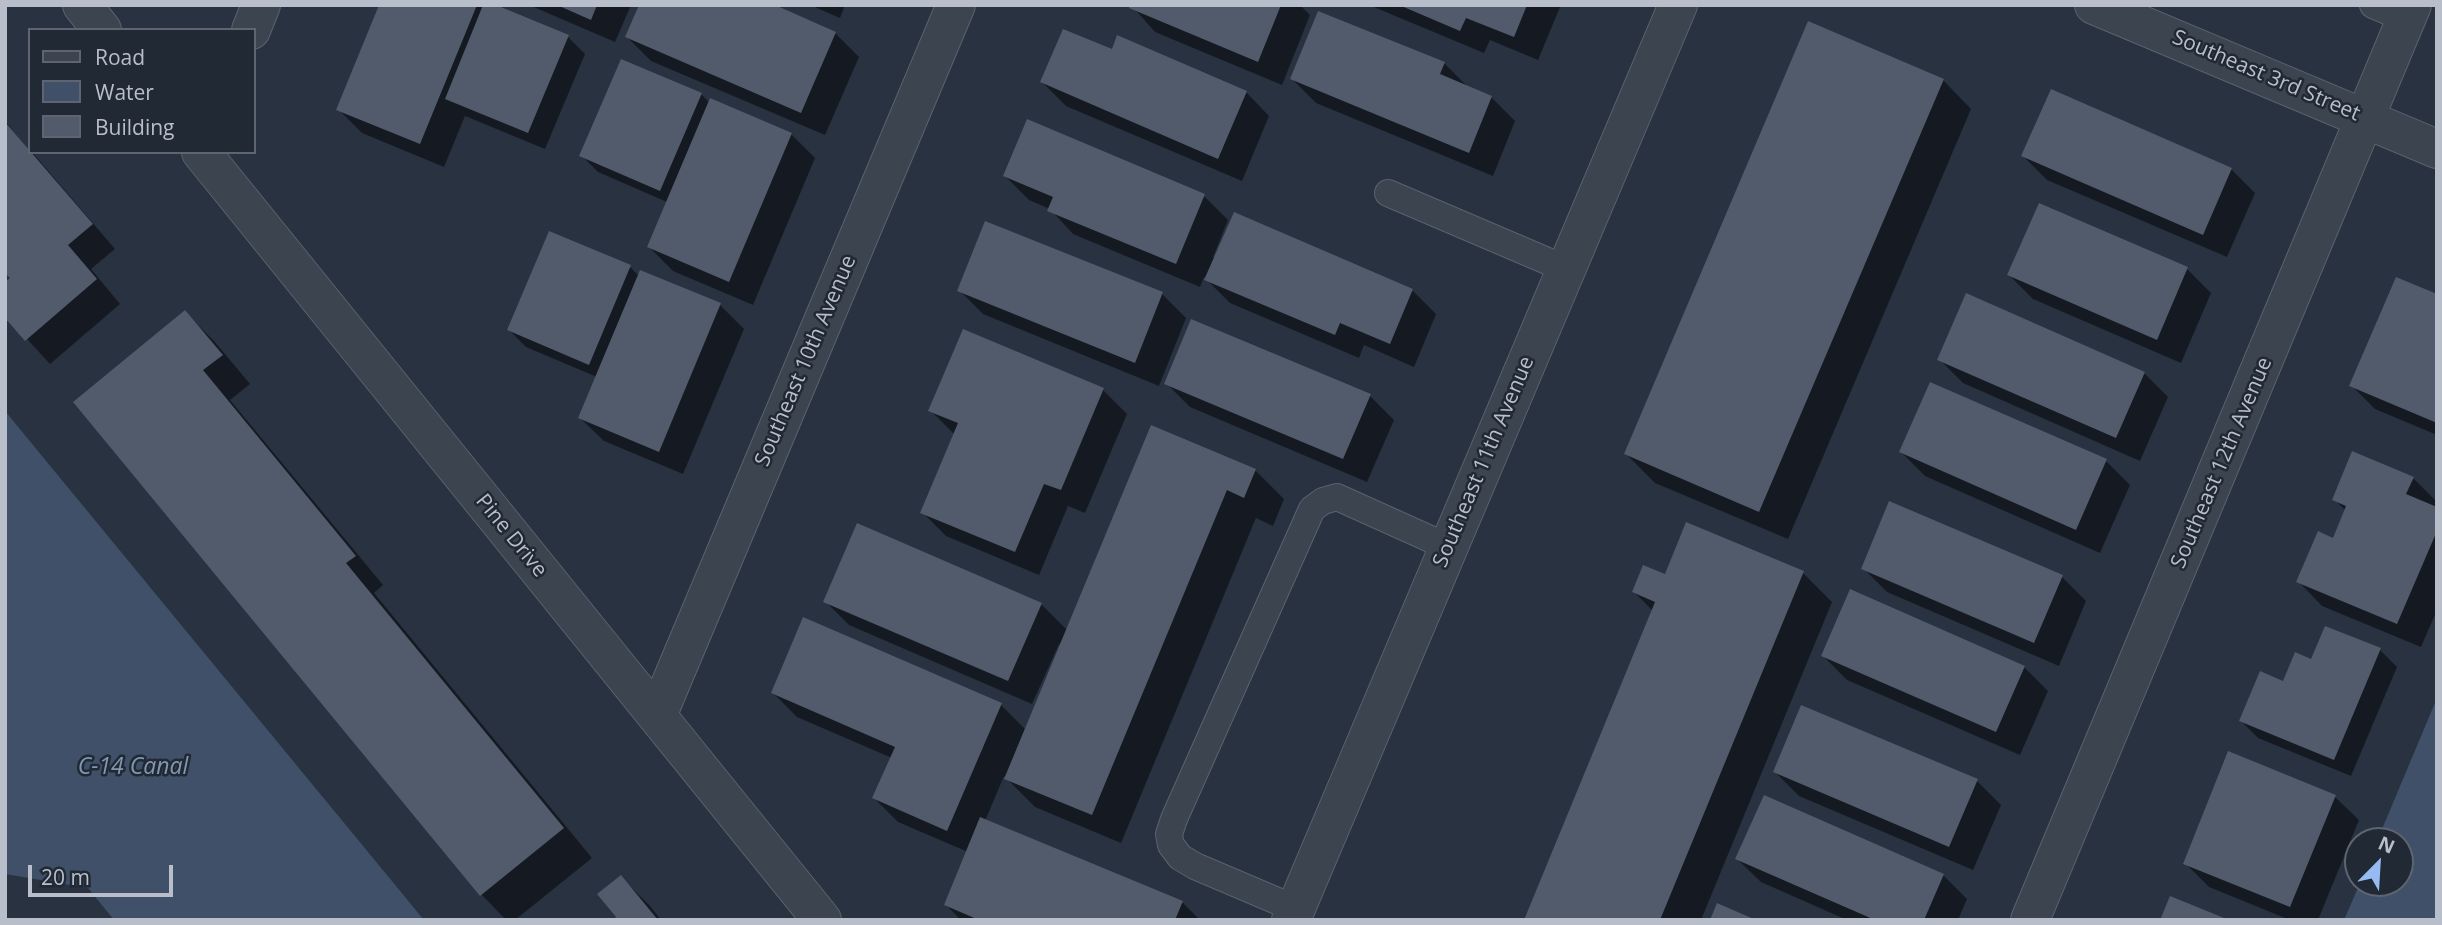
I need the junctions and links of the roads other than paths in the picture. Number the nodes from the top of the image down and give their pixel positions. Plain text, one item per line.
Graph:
1 (82, 5) edge
2 (261, 5) edge
3 (956, 5) edge
4 (1678, 5) edge
5 (2094, 5) edge
6 (2397, 10) edge
7 (100, 28) edge
8 (252, 28) edge
9 (2366, 118) junction
10 (2437, 149) edge
11 (203, 154) edge
12 (1388, 193) dead end
13 (1566, 269) junction
14 (1448, 547) junction
15 (657, 716) junction
16 (1293, 915) edge
17 (822, 920) edge
18 (2030, 920) edge

1 - 7 street
2 - 8 street
3 - 15 street, Southeast 10th Avenue
4 - 13 street, Southeast 11th Avenue
5 - 9 street, Southeast 3rd Street
6 - 9 street, Southeast 12th Avenue
9 - 10 street, Southeast 3rd Street
9 - 18 street, Southeast 12th Avenue
11 - 15 street, Pine Drive
12 - 13 lane
13 - 14 street, Southeast 11th Avenue
14 - 16 street, Southeast 11th Avenue
14 - 16 lane
15 - 17 street, Pine Drive

